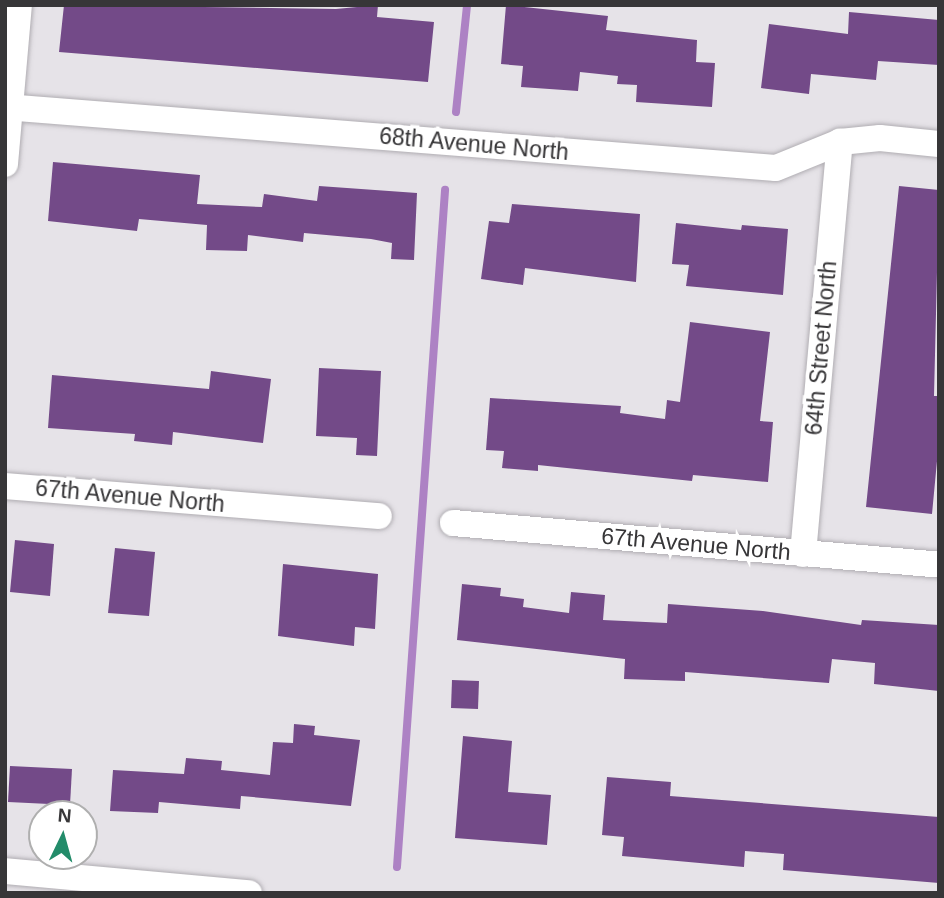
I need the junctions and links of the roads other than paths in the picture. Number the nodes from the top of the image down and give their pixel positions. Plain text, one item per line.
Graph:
1 (19, 5) edge
2 (8, 107) edge
3 (840, 142) junction
4 (939, 144) edge
5 (5, 164) edge
6 (5, 486) edge
7 (379, 516) dead end
8 (453, 523) dead end
9 (803, 554) junction
10 (939, 565) edge
11 (6, 878) edge
12 (249, 893) edge

1 - 2 street
2 - 3 street, 68th Avenue North
2 - 5 street
3 - 4 street, 68th Avenue North
3 - 9 street, 64th Street North
6 - 7 street, 67th Avenue North
8 - 9 street, 67th Avenue North
9 - 10 street, 67th Avenue North
11 - 12 street

